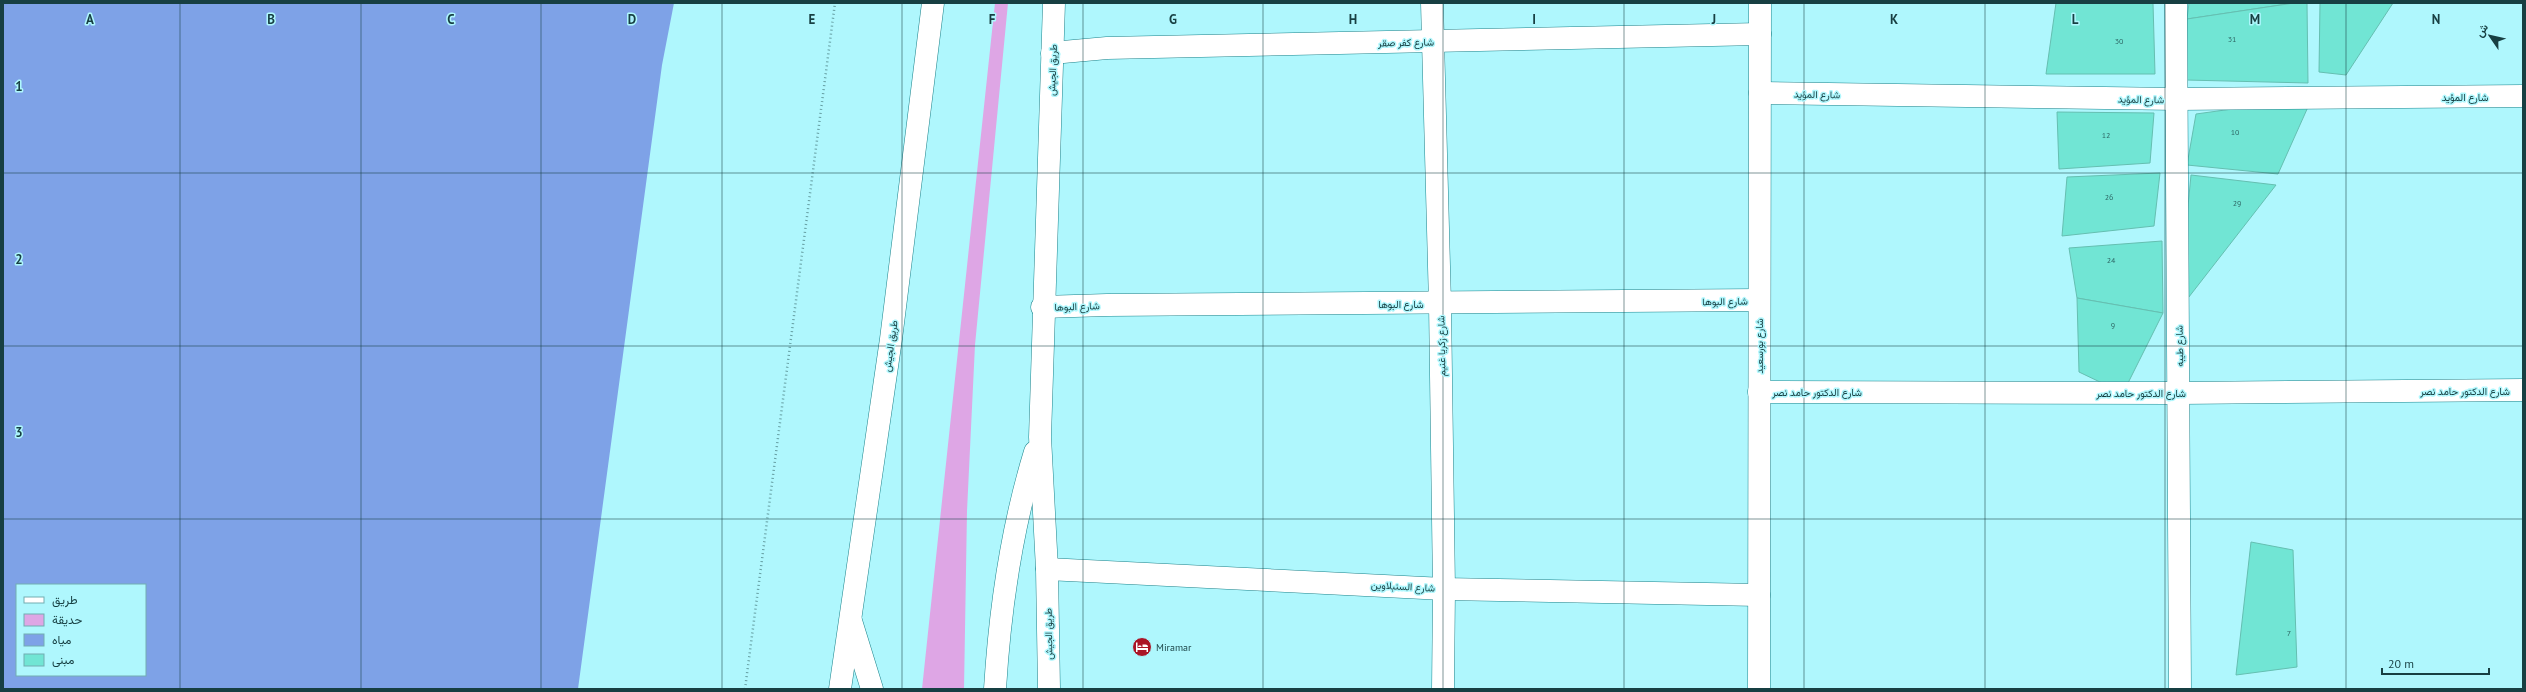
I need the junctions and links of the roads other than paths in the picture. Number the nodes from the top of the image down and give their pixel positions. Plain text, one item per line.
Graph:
1 (933, 3) edge
2 (1054, 3) edge
3 (1432, 3) edge
4 (1760, 3) edge
5 (2176, 3) edge
6 (1760, 34) junction
7 (1432, 41) junction
8 (1052, 53) junction
9 (1760, 93) junction
10 (2523, 96) edge
11 (2177, 99) junction
12 (1760, 300) junction
13 (1440, 304) junction
14 (1042, 307) junction
15 (2523, 390) edge
16 (1759, 392) junction
17 (2179, 393) junction
18 (1040, 437) junction
19 (1047, 569) junction
20 (1444, 589) junction
21 (1759, 595) junction
22 (850, 618) junction
23 (840, 689) edge
24 (872, 689) edge
25 (995, 689) edge
26 (1048, 689) edge
27 (1443, 689) edge
28 (1759, 689) edge
29 (2180, 689) edge

1 - 22 main road, طريق الجيش
2 - 8 main road, طريق الجيش
3 - 7 main road, شارع زكريا غنيم
4 - 6 main road, شارع بورسعيد
5 - 11 main road, شارع طيبه
6 - 7 main road, شارع كفر صقر
6 - 9 main road, شارع بورسعيد
7 - 8 main road, شارع كفر صقر
7 - 13 main road, شارع زكريا غنيم
8 - 14 main road, طريق الجيش
9 - 11 main road, شارع المؤيد
9 - 12 main road, شارع بورسعيد
10 - 11 main road, شارع المؤيد
11 - 17 main road, شارع طيبه
12 - 13 main road, شارع البوها
12 - 16 main road, شارع بورسعيد
13 - 14 main road, شارع البوها
13 - 20 main road, شارع زكريا غنيم
14 - 18 main road, طريق الجيش
15 - 17 main road, شارع الدكتور حامد نصر
16 - 17 main road, شارع الدكتور حامد نصر
16 - 21 main road, شارع بورسعيد
17 - 29 main road, شارع طيبه
18 - 19 main road, طريق الجيش
18 - 25 main road
19 - 20 main road, شارع السنبلاوين
19 - 26 main road, طريق الجيش
20 - 21 main road, شارع السنبلاوين
20 - 27 main road, شارع زكريا غنيم
21 - 28 main road, شارع بورسعيد
22 - 23 main road, طريق الجيش
22 - 24 main road

